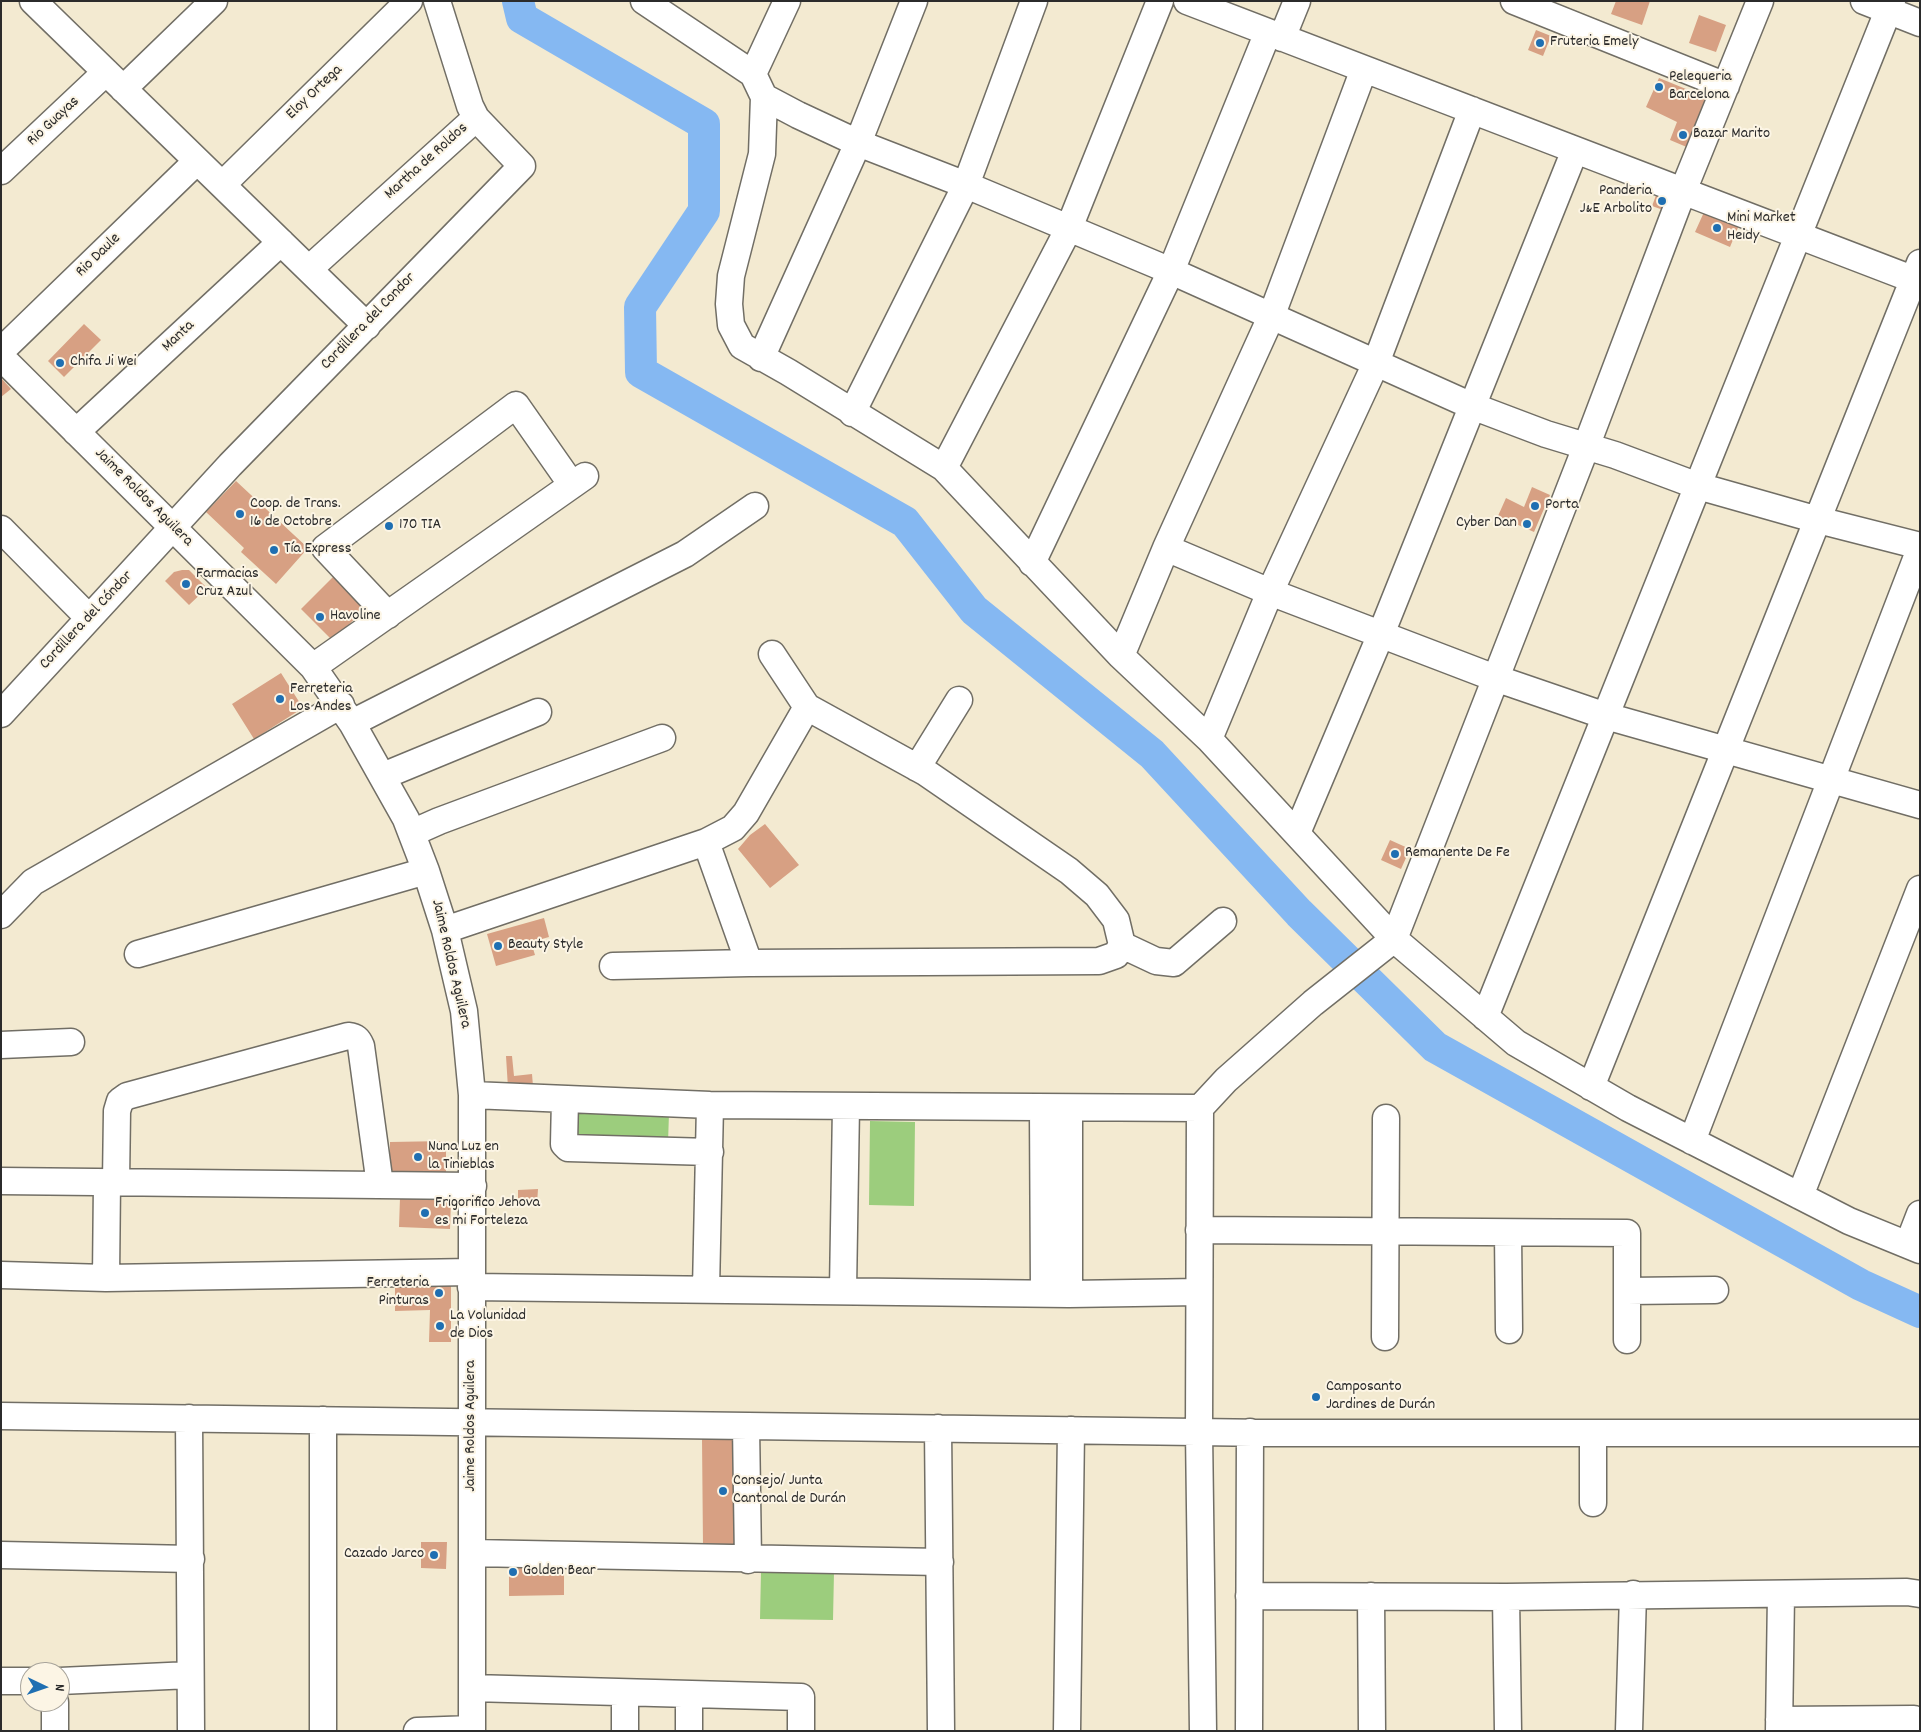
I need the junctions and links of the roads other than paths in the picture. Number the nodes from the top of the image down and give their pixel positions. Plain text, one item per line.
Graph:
1 (33, 1) edge
2 (214, 1) edge
3 (409, 1) edge
4 (437, 1) edge
5 (644, 1) edge
6 (787, 1) edge
7 (914, 1) edge
8 (1034, 1) edge
9 (1160, 1) edge
10 (1187, 1) edge
11 (1297, 1) edge
12 (1514, 1) edge
13 (1760, 1) edge
14 (1864, 1) edge
15 (1890, 6) edge
16 (1920, 23) edge
17 (1275, 35) junction
18 (1364, 69) junction
19 (753, 74) junction
20 (114, 80) junction
21 (1726, 86) junction
22 (764, 97) junction
23 (1472, 110) junction
24 (476, 118) junction
25 (858, 143) junction
26 (1575, 150) junction
27 (197, 161) junction
28 (1, 171) edge
29 (222, 185) junction
30 (966, 185) junction
31 (1683, 191) junction
32 (1070, 228) junction
33 (1798, 236) junction
34 (281, 242) junction
35 (309, 269) junction
36 (1171, 271) junction
37 (1918, 275) edge
38 (1272, 317) junction
39 (367, 326) junction
40 (1, 351) edge
41 (1, 357) edge
42 (761, 358) junction
43 (1376, 363) junction
44 (1472, 406) junction
45 (852, 413) junction
46 (76, 432) junction
47 (1586, 447) junction
48 (944, 468) junction
49 (1698, 486) junction
50 (755, 506) dead end
51 (1818, 520) junction
52 (172, 528) junction
53 (1, 529) edge
54 (1166, 548) junction
55 (1920, 548) edge
56 (1032, 563) junction
57 (1270, 592) junction
58 (388, 615) junction
59 (89, 618) junction
60 (1381, 634) junction
61 (772, 654) dead end
62 (1121, 656) junction
63 (313, 667) junction
64 (1495, 678) junction
65 (959, 700) dead end
66 (4, 705) edge
67 (807, 707) junction
68 (538, 712) dead end
69 (347, 714) junction
70 (1606, 716) junction
71 (662, 738) dead end
72 (1209, 739) junction
73 (1726, 750) junction
74 (917, 768) junction
75 (383, 776) junction
76 (1831, 780) junction
77 (1920, 805) edge
78 (412, 833) junction
79 (1297, 833) junction
80 (706, 842) junction
81 (426, 871) junction
82 (1920, 889) edge
83 (1, 915) edge
84 (1223, 920) dead end
85 (445, 930) junction
86 (1390, 943) junction
87 (1122, 944) junction
88 (138, 954) dead end
89 (749, 963) junction
90 (613, 966) dead end
91 (1485, 1017) junction
92 (71, 1042) dead end
93 (1, 1045) edge
94 (1591, 1086) junction
95 (472, 1095) junction
96 (565, 1099) junction
97 (710, 1105) junction
98 (846, 1106) junction
99 (1043, 1108) junction
100 (1200, 1108) junction
101 (1069, 1109) junction
102 (1386, 1118) dead end
103 (1692, 1141) junction
104 (710, 1152) junction
105 (1, 1181) edge
106 (111, 1182) junction
107 (380, 1185) junction
108 (473, 1186) junction
109 (1800, 1196) junction
110 (1920, 1214) edge
111 (1199, 1230) junction
112 (1385, 1232) junction
113 (1508, 1233) junction
114 (1914, 1247) edge
115 (1, 1275) edge
116 (106, 1278) junction
117 (471, 1280) junction
118 (706, 1289) junction
119 (844, 1290) junction
120 (1715, 1290) dead end
121 (1627, 1291) junction
122 (1199, 1292) junction
123 (1057, 1293) junction
124 (1509, 1330) dead end
125 (1385, 1337) dead end
126 (1627, 1340) dead end
127 (1, 1416) edge
128 (189, 1418) junction
129 (323, 1420) junction
130 (472, 1422) junction
131 (746, 1426) junction
132 (938, 1428) junction
133 (1071, 1430) junction
134 (1199, 1432) junction
135 (1250, 1432) junction
136 (1593, 1433) junction
137 (1920, 1434) edge
138 (1593, 1503) dead end
139 (472, 1553) junction
140 (1, 1555) edge
141 (191, 1559) junction
142 (748, 1560) junction
143 (940, 1562) junction
144 (1633, 1594) junction
145 (1781, 1594) junction
146 (1920, 1594) edge
147 (1249, 1596) junction
148 (1371, 1596) junction
149 (1506, 1597) junction
150 (1, 1668) edge
151 (190, 1675) junction
152 (70, 1680) edge
153 (1, 1681) edge
154 (20, 1681) edge
155 (472, 1688) junction
156 (625, 1693) junction
157 (689, 1694) junction
158 (55, 1712) edge
159 (1915, 1717) edge
160 (1779, 1726) edge
161 (472, 1730) edge
162 (55, 1731) edge
163 (191, 1731) edge
164 (323, 1731) edge
165 (417, 1731) edge
166 (625, 1731) edge
167 (689, 1731) edge
168 (801, 1731) edge
169 (941, 1731) edge
170 (1067, 1731) edge
171 (1203, 1731) edge
172 (1249, 1731) edge
173 (1372, 1731) edge
174 (1508, 1731) edge
175 (1629, 1731) edge

1 - 20 street
2 - 20 street, Rio Guayas
3 - 29 street, Eloy Ortega
4 - 24 street, Martha de Roldos
5 - 19 street
6 - 19 street
7 - 25 street
8 - 30 street
9 - 32 street
10 - 17 street
11 - 17 street
12 - 21 street
13 - 21 street
14 - 15 street
15 - 16 street
15 - 33 street
17 - 18 street
17 - 36 street
18 - 23 street
18 - 38 street
19 - 22 street
20 - 27 street
20 - 28 street, Rio Guayas
21 - 31 street
22 - 25 street
22 - 42 street
23 - 26 street
23 - 43 street
24 - 35 street, Martha de Roldos
24 - 39 street, Cordillera del Condor
25 - 30 street
25 - 42 street
26 - 31 street
26 - 44 street
27 - 29 street
27 - 40 street, Rio Daule
29 - 34 street
30 - 32 street
30 - 45 street
31 - 33 street
31 - 47 street
32 - 36 street
32 - 48 street
33 - 37 street
33 - 49 street
34 - 35 street
34 - 46 street, Manta
35 - 39 street
36 - 38 street
36 - 56 street
37 - 51 street
38 - 43 street
38 - 54 street
39 - 52 street, Cordillera del Condor
41 - 46 street, Jaime Roldos Aguilera
42 - 45 street
43 - 44 street
43 - 57 street
44 - 47 street
44 - 60 street
45 - 48 street
46 - 52 street, Jaime Roldos Aguilera
47 - 49 street
47 - 64 street
48 - 56 street
49 - 51 street
49 - 70 street
50 - 69 street
51 - 55 street
51 - 73 street
52 - 59 street, Cordillera del Cóndor
52 - 63 street, Jaime Roldos Aguilera
53 - 59 street
54 - 57 street
54 - 62 street
55 - 76 street
56 - 62 street
57 - 60 street
57 - 72 street
58 - 58 street
58 - 63 street
59 - 66 street, Cordillera del Cóndor
60 - 64 street
60 - 79 street
61 - 67 street
62 - 72 street
63 - 69 street, Jaime Roldos Aguilera
64 - 70 street
64 - 86 street
65 - 74 street
67 - 74 street
67 - 80 street
68 - 75 street
69 - 75 street, Jaime Roldos Aguilera
69 - 83 street
70 - 73 street
70 - 91 street
71 - 78 street
72 - 79 street
73 - 76 street
73 - 94 street
74 - 87 street
75 - 78 street, Jaime Roldos Aguilera
76 - 77 street
76 - 103 street
78 - 81 street, Jaime Roldos Aguilera
79 - 86 street
80 - 85 street
80 - 89 street
81 - 85 street, Jaime Roldos Aguilera
81 - 88 street
82 - 109 street
84 - 87 street
85 - 95 street, Jaime Roldos Aguilera
86 - 91 street
86 - 100 street
87 - 89 street
89 - 90 street
91 - 94 street
92 - 93 street
94 - 103 street
95 - 96 street
95 - 108 street, Jaime Roldos Aguilera
96 - 97 street
96 - 104 street
97 - 98 street
97 - 104 street
98 - 99 street
98 - 119 street
99 - 101 street
99 - 123 street
100 - 101 street
100 - 111 street
101 - 123 street
102 - 112 street
103 - 109 street
104 - 118 street
105 - 106 street
106 - 107 street
106 - 107 street
106 - 116 street
107 - 108 street
108 - 117 street, Jaime Roldos Aguilera
109 - 114 street
110 - 114 street
111 - 112 street
111 - 122 street
112 - 113 street
112 - 125 street
113 - 121 street
113 - 124 street
115 - 116 street
116 - 117 street
117 - 118 street
117 - 130 street, Jaime Roldos Aguilera
118 - 119 street
119 - 123 street
120 - 121 street
121 - 126 street
122 - 123 street
122 - 134 street
127 - 128 street
128 - 129 street
128 - 141 street
129 - 130 street
129 - 164 street
130 - 131 street
130 - 139 street, Jaime Roldos Aguilera
131 - 132 street
131 - 142 street
132 - 133 street
132 - 143 street
133 - 134 street
133 - 170 street
134 - 135 street
134 - 171 street
135 - 136 street
135 - 147 street
136 - 137 street
136 - 138 street
139 - 142 street
139 - 155 street, Jaime Roldos Aguilera
140 - 141 street
141 - 151 street
142 - 143 street
143 - 169 street
144 - 145 street
144 - 149 street
144 - 175 street
145 - 146 street
145 - 160 street
147 - 148 street
147 - 172 street
148 - 149 street
148 - 173 street
149 - 174 street
150 - 153 street
151 - 152 street
151 - 163 street
153 - 154 street
155 - 156 street
155 - 161 street, Jaime Roldos Aguilera
156 - 157 street
156 - 166 street
157 - 167 street
157 - 168 street
158 - 162 street
159 - 160 street
161 - 165 street

